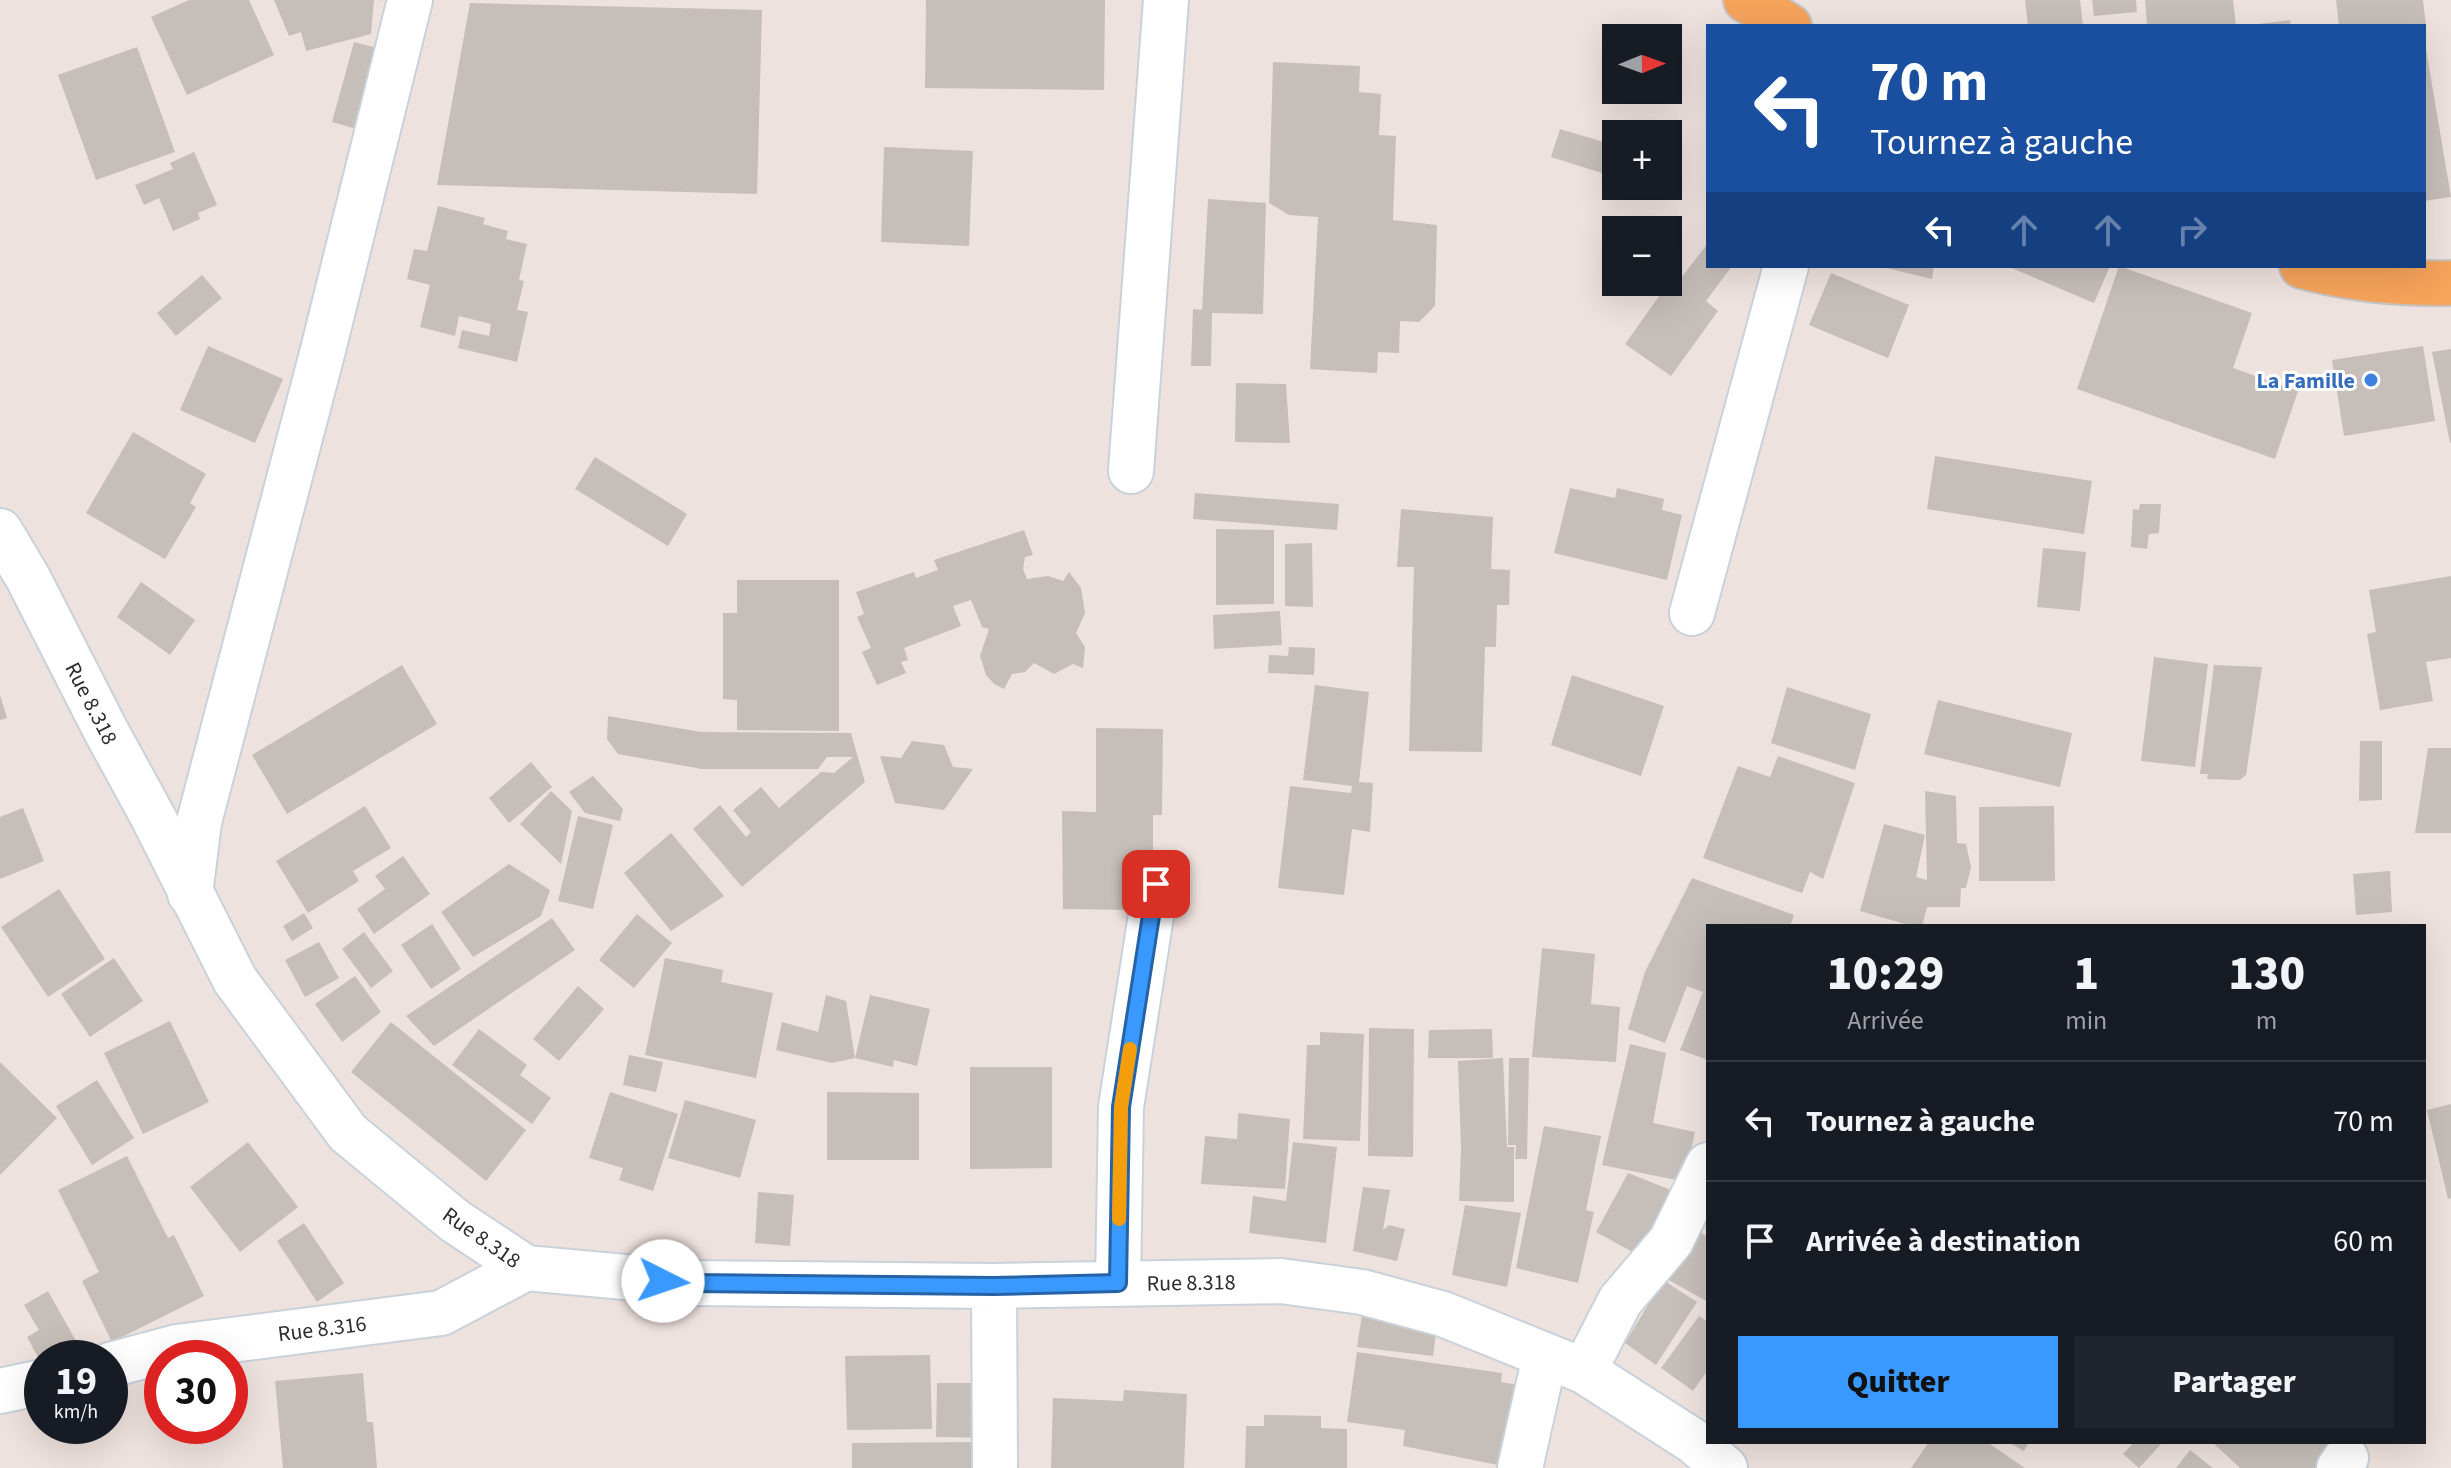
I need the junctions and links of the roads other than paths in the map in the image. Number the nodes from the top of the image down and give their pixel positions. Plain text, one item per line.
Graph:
1 (410, 0) edge
2 (1166, 0) edge
3 (1746, 0) edge
4 (1786, 24) edge
5 (1785, 268) edge
6 (2309, 268) edge
7 (2451, 283) edge
8 (1131, 471) dead end
9 (0, 531) edge
10 (1692, 613) dead end
11 (1156, 884) dead end
12 (190, 894) junction
13 (1706, 1169) edge
14 (526, 1268) junction
15 (1118, 1283) junction
16 (994, 1286) junction
17 (128, 1360) edge
18 (1565, 1363) junction
19 (24, 1386) edge
20 (0, 1391) edge
21 (995, 1468) edge
22 (1520, 1468) edge
23 (1725, 1468) edge

1 - 12 street
2 - 8 street
3 - 4 main road
5 - 10 street
6 - 7 main road
9 - 12 street, Rue 8.318
11 - 15 street
12 - 14 street, Rue 8.318
13 - 18 street
14 - 16 street, Rue 8.318
14 - 17 street, Rue 8.316
15 - 16 street, Rue 8.318
15 - 18 street, Rue 8.318
16 - 21 street
18 - 22 street
18 - 23 street, Rue 8.318
19 - 20 street

